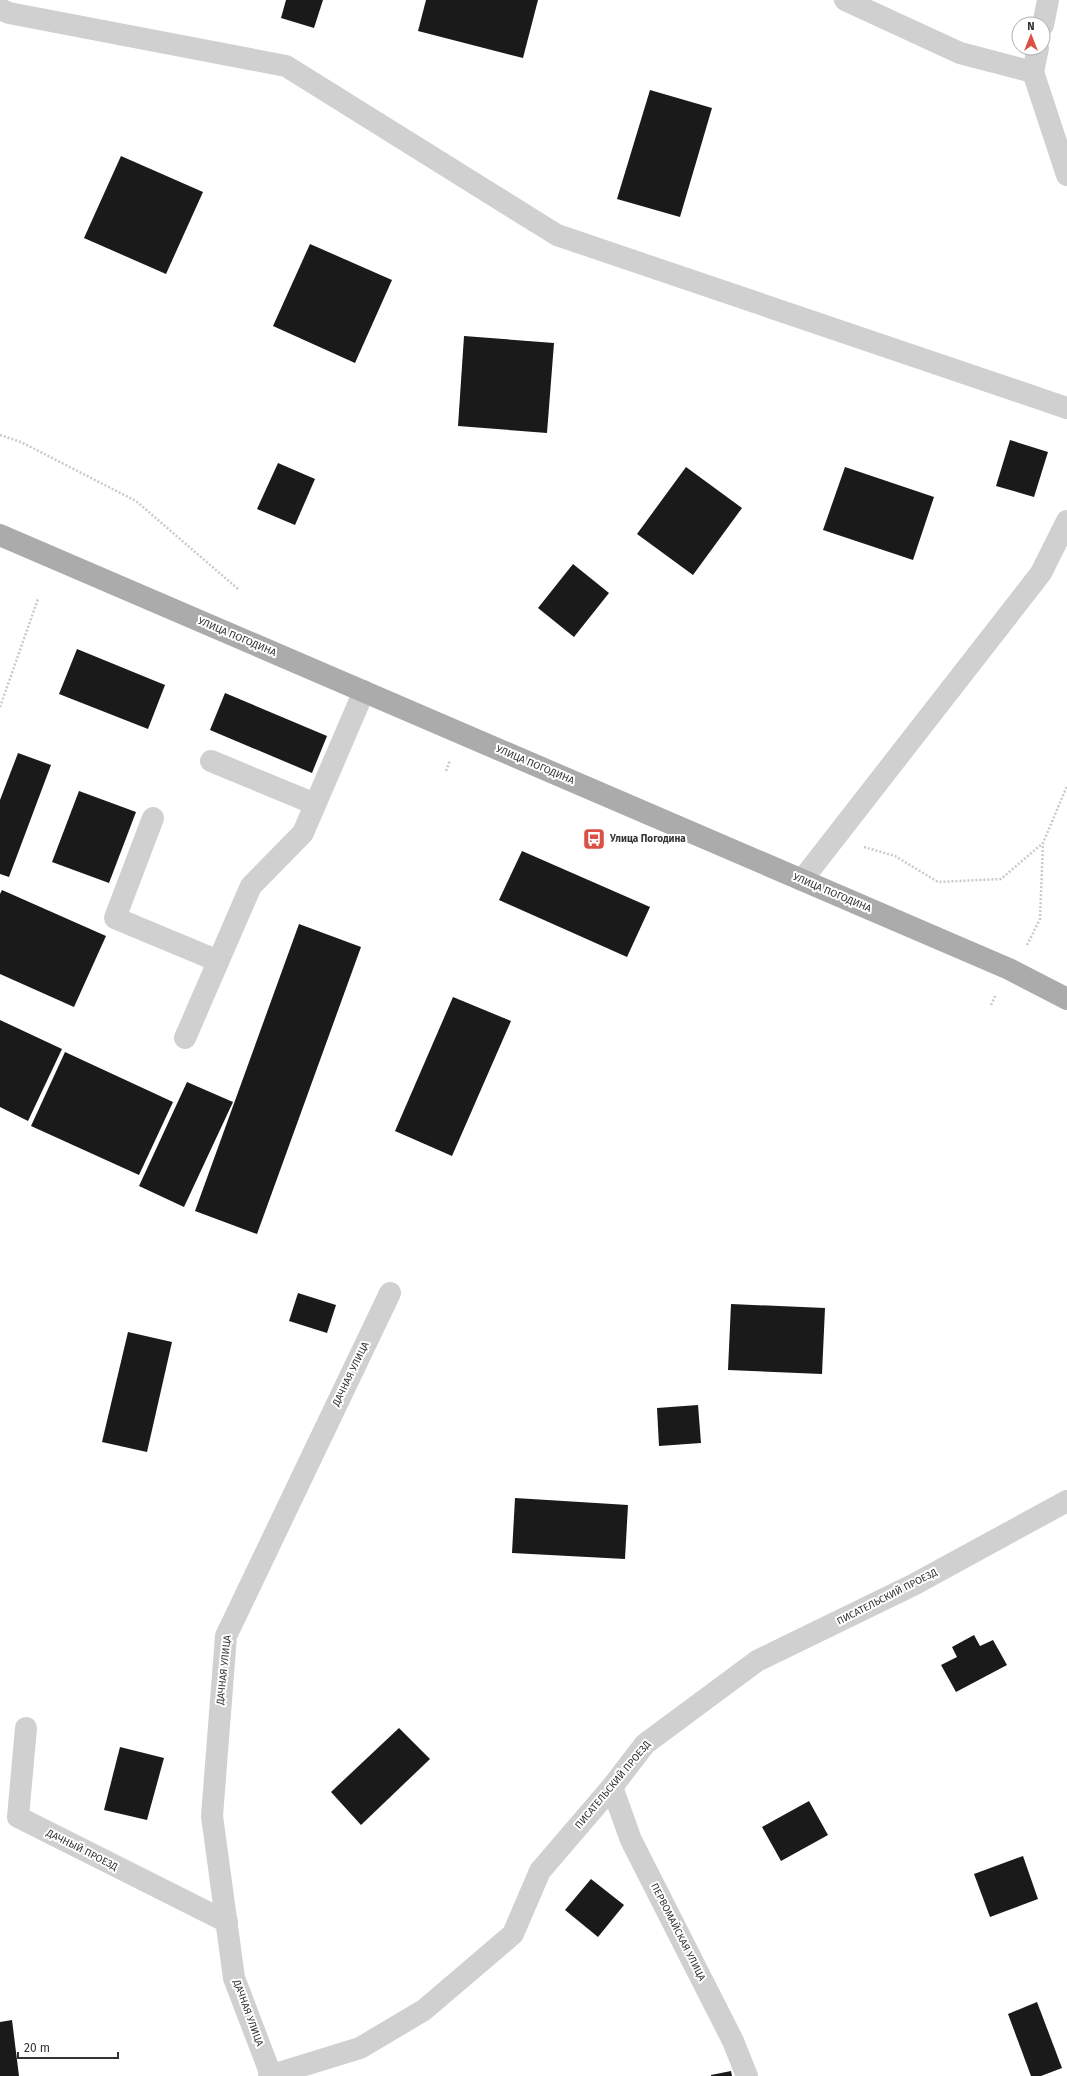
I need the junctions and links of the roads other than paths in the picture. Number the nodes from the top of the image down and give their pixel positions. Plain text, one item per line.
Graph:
1 (844, 0) edge
2 (1048, 0) edge
3 (0, 9) edge
4 (1045, 16) edge
5 (1036, 56) edge
6 (1033, 72) junction
7 (1067, 175) edge
8 (1067, 408) edge
9 (1067, 521) edge
10 (0, 535) edge
11 (364, 691) junction
12 (211, 761) dead end
13 (315, 804) junction
14 (153, 818) dead end
15 (802, 880) junction
16 (218, 961) junction
17 (1067, 999) edge
18 (185, 1038) dead end
19 (390, 1293) dead end
20 (1067, 1501) edge
21 (26, 1728) dead end
22 (612, 1787) junction
23 (227, 1922) junction
24 (270, 2076) edge
25 (747, 2076) edge

1 - 6 street
2 - 4 street
3 - 8 street
5 - 6 street
6 - 7 street
9 - 15 street
10 - 11 main road, УЛИЦА ПОГОДИНА
11 - 13 street
11 - 15 main road, УЛИЦА ПОГОДИНА
12 - 13 street
13 - 16 street
14 - 16 street
15 - 17 main road, УЛИЦА ПОГОДИНА
16 - 18 street
19 - 23 street, ДАЧНАЯ УЛИЦА
20 - 22 street, ПИСАТЕЛЬСКИЙ ПРОЕЗД
21 - 23 street, ДАЧНЫЙ ПРОЕЗД
22 - 24 street, ПИСАТЕЛЬСКИЙ ПРОЕЗД
22 - 25 street, ПЕРВОМАЙСКАЯ УЛИЦА
23 - 24 street, ДАЧНАЯ УЛИЦА

